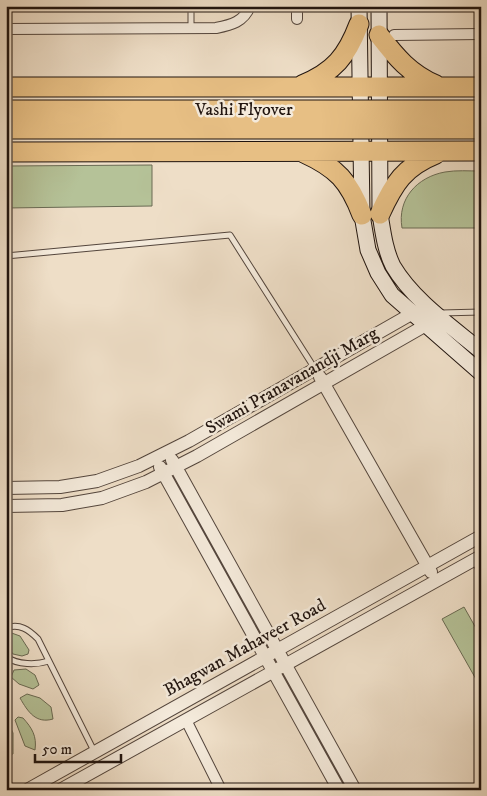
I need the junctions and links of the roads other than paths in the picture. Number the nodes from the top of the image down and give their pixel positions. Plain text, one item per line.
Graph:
1 (191, 6) edge
2 (250, 6) edge
3 (297, 6) edge
4 (379, 6) edge
5 (359, 15) edge
6 (297, 19) dead end
7 (191, 28) junction
8 (6, 29) edge
9 (481, 34) edge
10 (387, 35) junction
11 (6, 87) edge
12 (298, 87) junction
13 (360, 87) junction
14 (379, 87) junction
15 (442, 87) junction
16 (481, 87) edge
17 (6, 110) edge
18 (481, 110) edge
19 (6, 129) edge
20 (481, 129) edge
21 (360, 151) junction
22 (380, 151) junction
23 (442, 151) junction
24 (481, 151) edge
25 (6, 152) edge
26 (300, 152) junction
27 (371, 215) junction
28 (6, 256) edge
29 (481, 312) edge
30 (413, 313) junction
31 (431, 319) junction
32 (481, 351) edge
33 (315, 369) junction
34 (481, 373) edge
35 (323, 383) junction
36 (167, 451) junction
37 (155, 458) junction
38 (176, 467) junction
39 (163, 473) junction
40 (6, 488) edge
41 (6, 506) edge
42 (481, 536) edge
43 (477, 558) edge
44 (427, 566) junction
45 (481, 574) edge
46 (436, 581) junction
47 (6, 628) edge
48 (277, 650) junction
49 (265, 656) junction
50 (6, 657) edge
51 (49, 661) junction
52 (286, 665) junction
53 (273, 672) junction
54 (186, 720) junction
55 (323, 732) junction
56 (310, 738) junction
57 (95, 752) junction
58 (81, 785) edge
59 (27, 790) edge
60 (60, 790) edge
61 (221, 790) edge
62 (339, 790) edge
63 (355, 790) edge

1 - 7 lane
2 - 7 street
3 - 6 street
4 - 10 main road
5 - 12 highway
5 - 13 main road
7 - 8 street
9 - 10 street
10 - 14 main road
10 - 15 highway
11 - 12 highway
12 - 13 highway
13 - 14 highway
13 - 21 main road
14 - 15 highway
14 - 22 main road
15 - 16 highway
17 - 18 highway, Vashi Flyover, bridge
19 - 20 highway, Vashi Flyover, bridge
21 - 22 highway
21 - 26 highway
21 - 27 main road
22 - 23 highway
22 - 27 main road
23 - 24 highway
23 - 27 highway
25 - 26 highway
26 - 27 highway
27 - 30 main road
27 - 31 main road
28 - 33 lane
29 - 31 lane
30 - 31 main road
30 - 33 street, Swami Pranavanandji Marg
31 - 32 main road
31 - 34 main road
31 - 35 street, Swami Pranavanandji Marg
33 - 35 street
33 - 36 street, Swami Pranavanandji Marg
35 - 38 street, Swami Pranavanandji Marg
35 - 44 street
36 - 37 street, Swami Pranavanandji Marg
36 - 38 street
37 - 39 street
37 - 40 street, Swami Pranavanandji Marg
38 - 39 street, Swami Pranavanandji Marg
38 - 48 street
39 - 41 street, Swami Pranavanandji Marg
39 - 49 street
42 - 44 street, Bhagwan Mahaveer Road
43 - 45 lane
43 - 46 street, Bhagwan Mahaveer Road
44 - 46 street
44 - 48 street, Bhagwan Mahaveer Road
46 - 52 street, Bhagwan Mahaveer Road
47 - 51 lane
48 - 49 street, Bhagwan Mahaveer Road
48 - 52 street
49 - 53 street
49 - 57 street, Bhagwan Mahaveer Road
50 - 51 lane
51 - 57 lane
52 - 53 street, Bhagwan Mahaveer Road
52 - 55 street
53 - 54 street, Bhagwan Mahaveer Road
53 - 56 street
54 - 58 street, Bhagwan Mahaveer Road
54 - 61 street
55 - 56 street
55 - 63 street
56 - 62 street
57 - 59 street, Bhagwan Mahaveer Road
58 - 60 street, Bhagwan Mahaveer Road

